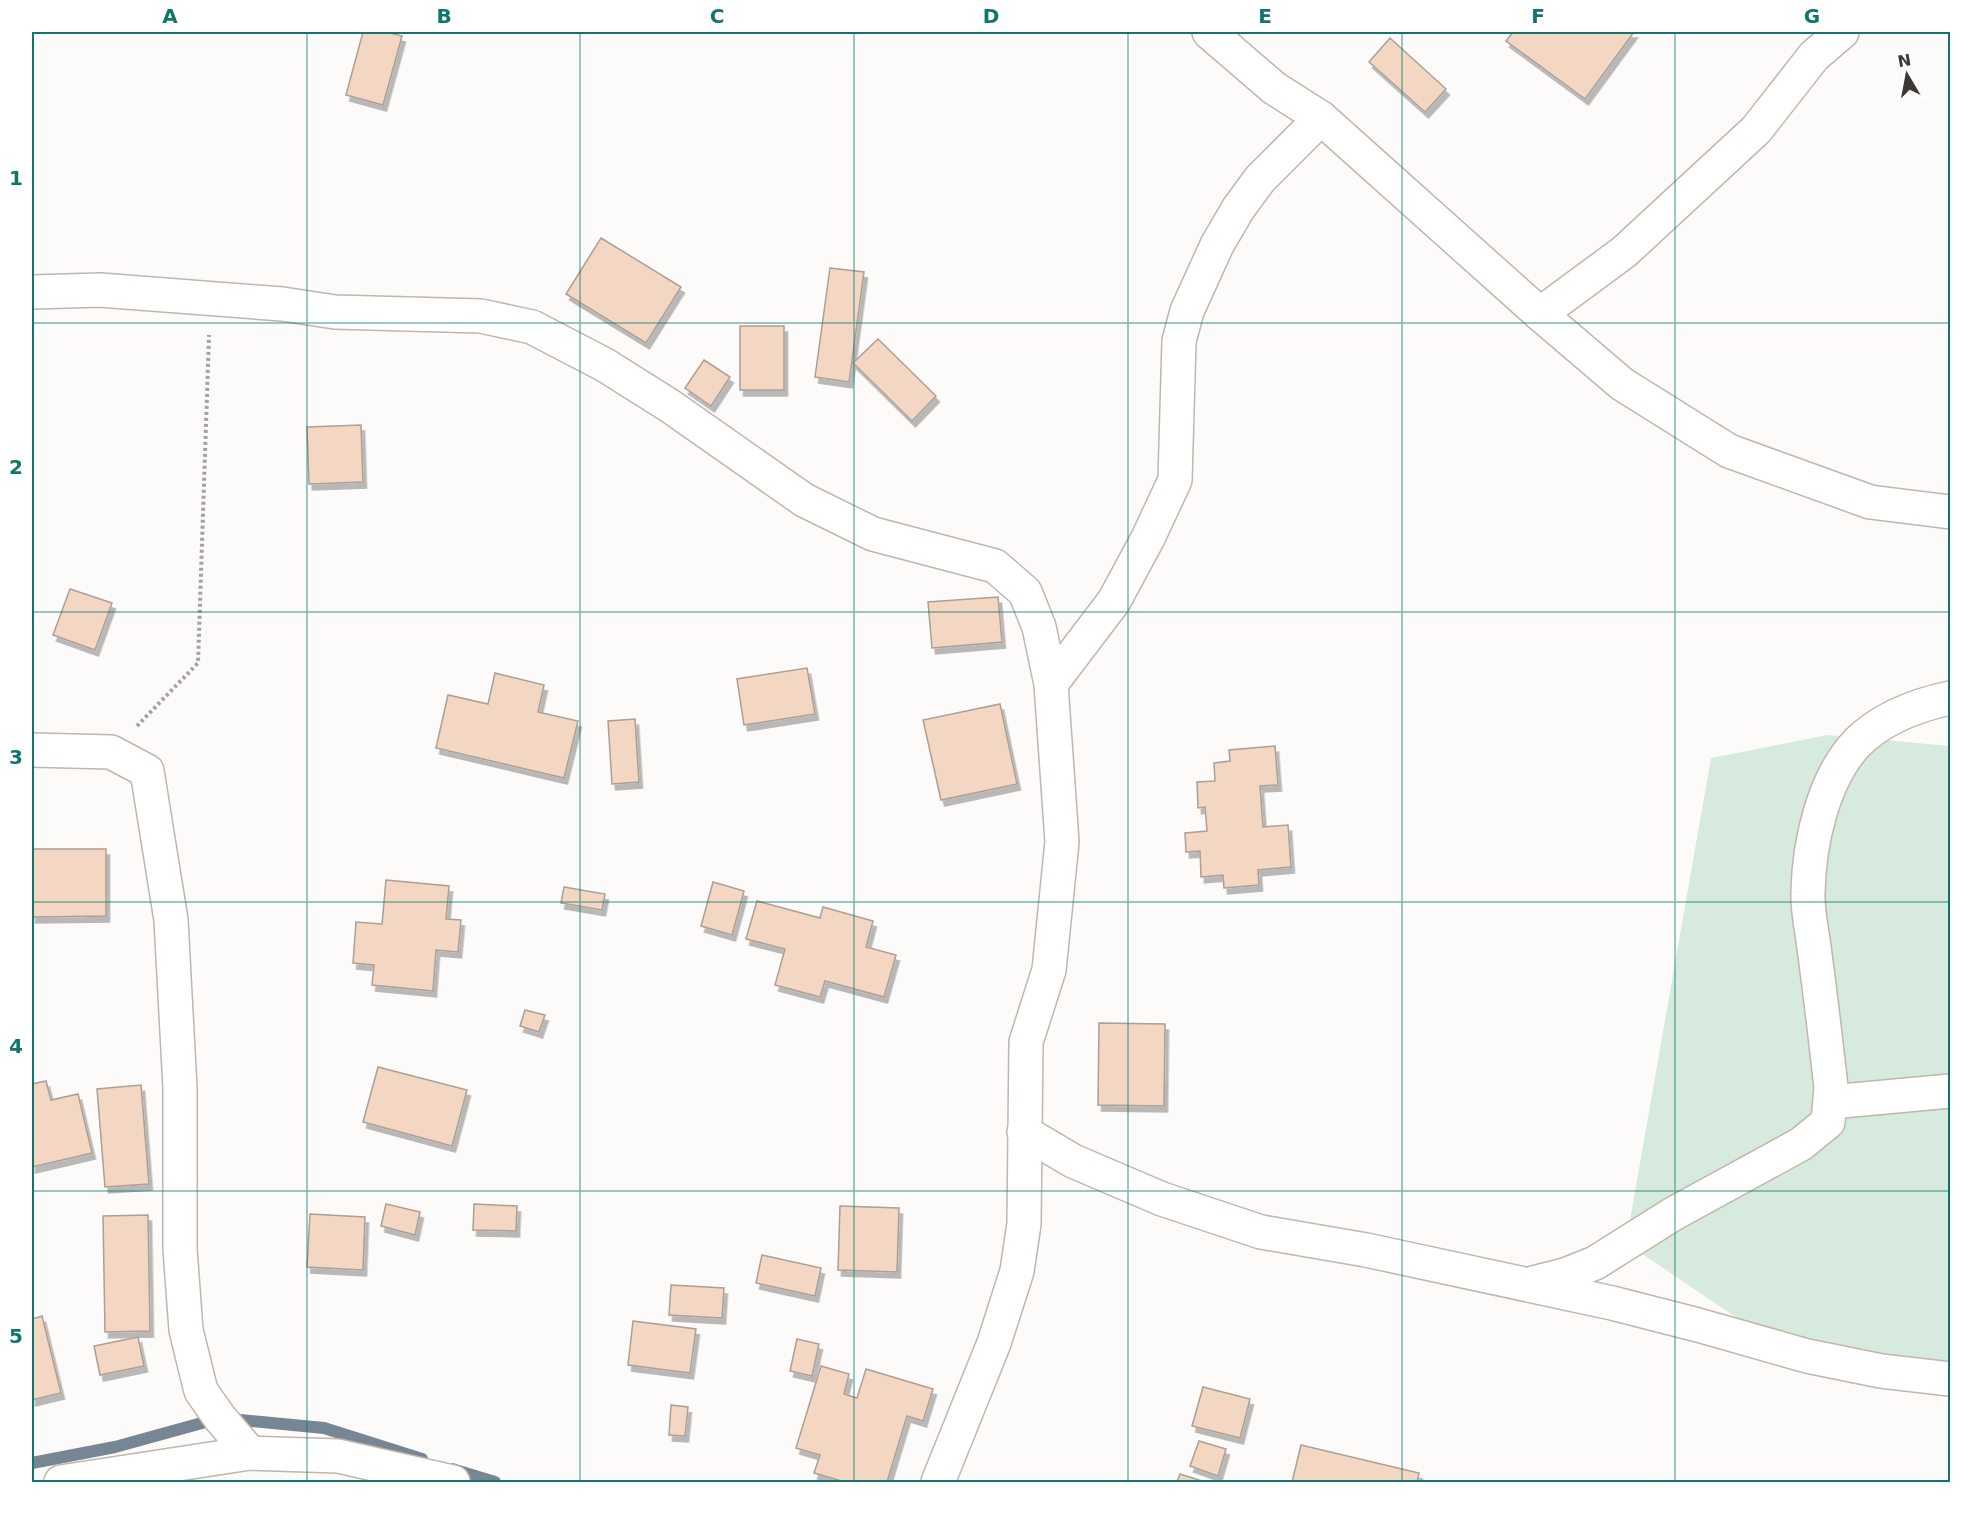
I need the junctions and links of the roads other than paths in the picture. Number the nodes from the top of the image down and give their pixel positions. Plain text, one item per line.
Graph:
1 (1209, 32) edge
2 (1842, 32) edge
3 (1321, 118) junction
4 (32, 292) edge
5 (1540, 314) junction
6 (1950, 512) edge
7 (1051, 684) junction
8 (1950, 698) edge
9 (32, 750) edge
10 (1950, 1091) edge
11 (1831, 1102) junction
12 (1024, 1132) junction
13 (1525, 1285) junction
14 (1950, 1379) edge
15 (250, 1453) junction
16 (61, 1482) edge
17 (453, 1482) edge
18 (938, 1482) edge

1 - 3 street
2 - 5 street
3 - 5 street
3 - 7 street
4 - 7 street
5 - 6 street
7 - 12 street
8 - 11 street
9 - 15 street
10 - 11 street
11 - 13 street
12 - 13 street
12 - 18 street
13 - 14 street
15 - 16 street
15 - 17 street

